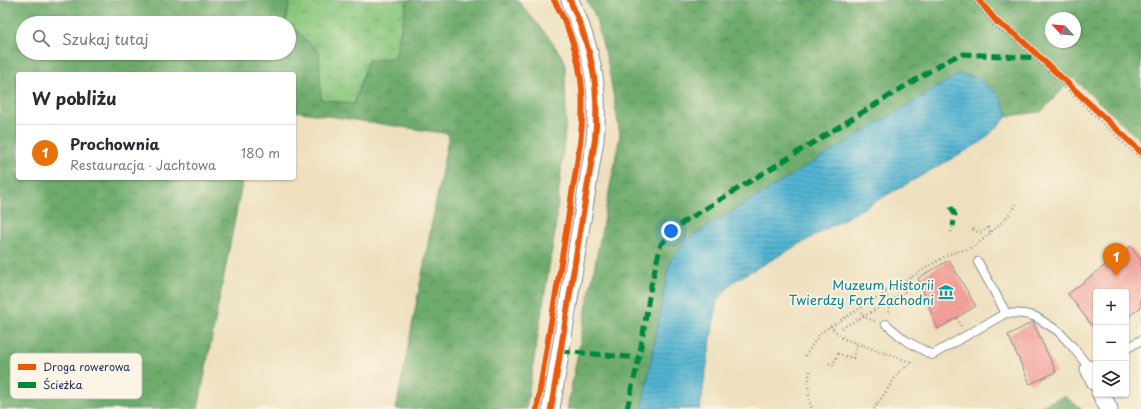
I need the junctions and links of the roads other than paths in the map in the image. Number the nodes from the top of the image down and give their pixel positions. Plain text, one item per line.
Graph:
1 (570, 0) edge
2 (978, 262) dead end
3 (1006, 314) junction
4 (886, 324) dead end
5 (1141, 340) edge
6 (1129, 347) edge
7 (1093, 372) edge
8 (1103, 397) edge
9 (551, 409) edge
10 (1109, 409) edge

1 - 9 street
2 - 3 lane
3 - 4 lane
3 - 7 lane
5 - 6 lane
8 - 10 street

